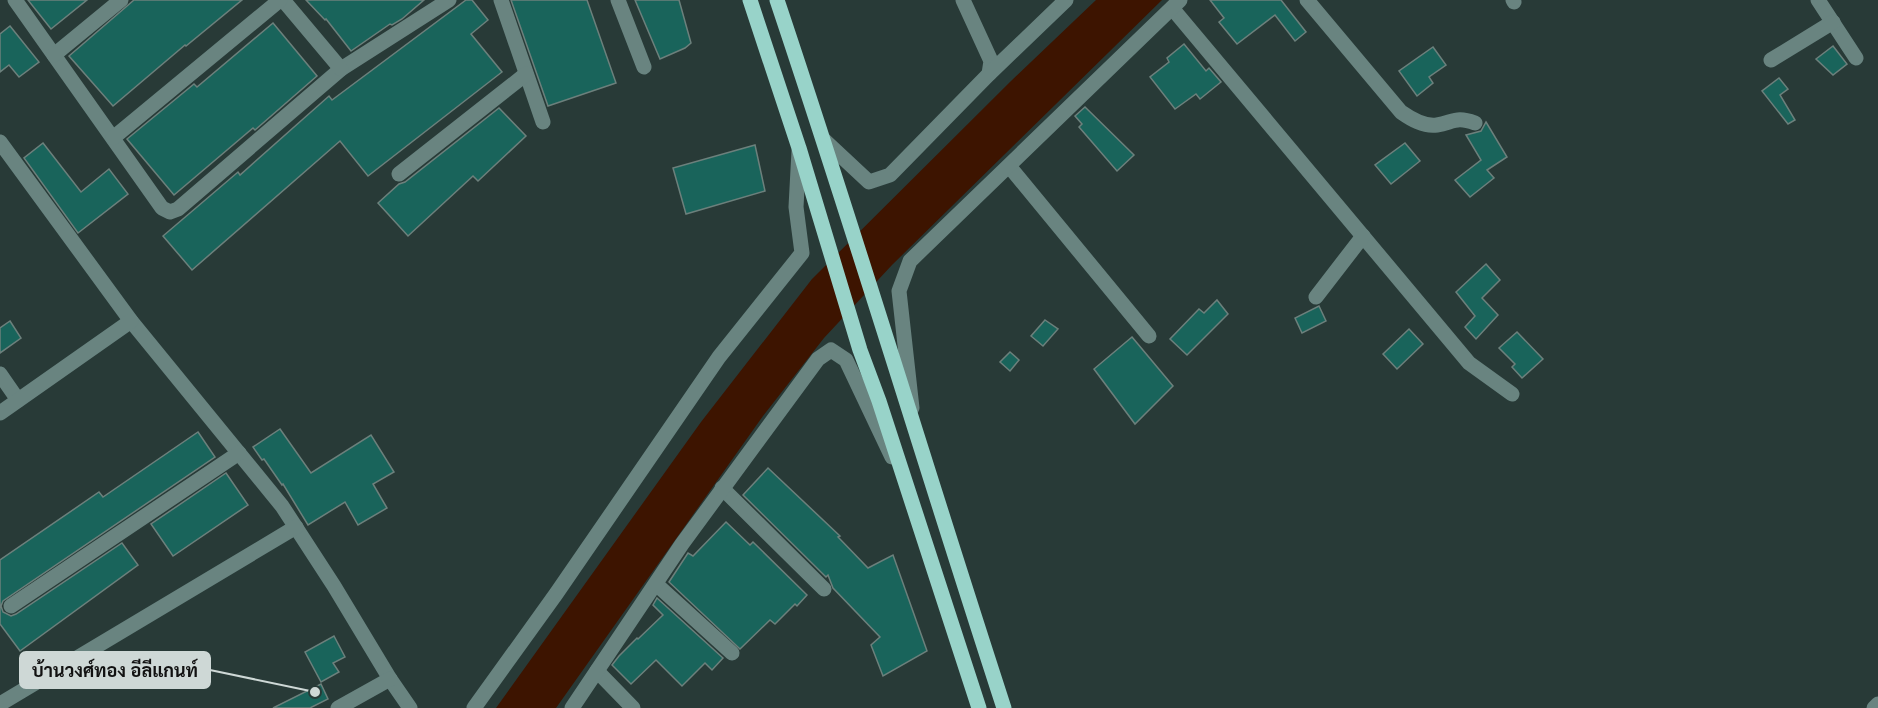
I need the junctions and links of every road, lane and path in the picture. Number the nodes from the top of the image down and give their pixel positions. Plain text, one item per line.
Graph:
1 (15, 0) edge
2 (121, 0) edge
3 (281, 0) edge
4 (449, 0) edge
5 (501, 0) edge
6 (618, 0) edge
7 (750, 0) edge
8 (777, 0) edge
9 (963, 0) edge
10 (1066, 0) edge
11 (1307, 0) edge
12 (1818, 0) edge
13 (1176, 4) edge
14 (1833, 22) junction
15 (54, 55) junction
16 (1856, 58) dead end
17 (1771, 60) dead end
18 (644, 67) dead end
19 (341, 69) junction
20 (526, 74) junction
21 (989, 74) junction
22 (543, 122) dead end
23 (1474, 123) dead end
24 (113, 138) junction
25 (824, 140) junction
26 (0, 142) edge
27 (799, 148) junction
28 (1009, 166) junction
29 (399, 174) dead end
30 (1363, 236) junction
31 (1316, 297) dead end
32 (131, 321) junction
33 (1149, 336) dead end
34 (0, 374) edge
35 (1512, 394) dead end
36 (18, 400) junction
37 (0, 413) edge
38 (915, 433) junction
39 (239, 453) junction
40 (722, 488) junction
41 (910, 495) junction
42 (296, 527) junction
43 (656, 584) junction
44 (824, 590) dead end
45 (10, 606) dead end
46 (732, 653) dead end
47 (597, 670) junction
48 (390, 679) junction
49 (0, 704) edge
50 (1878, 704) edge
51 (338, 708) edge
52 (410, 708) edge
53 (474, 708) edge
54 (572, 708) edge
55 (633, 708) edge
56 (979, 708) edge
57 (1004, 708) edge
58 (1874, 708) edge

1 - 15 street
2 - 15 street
3 - 19 street
3 - 24 street
4 - 19 street
5 - 20 street
6 - 18 street
7 - 27 main road
8 - 25 main road
9 - 21 street
10 - 21 street
11 - 23 street
12 - 14 street
13 - 28 street
13 - 30 street
14 - 16 street
14 - 17 street
15 - 24 street
19 - 24 street
20 - 22 street
20 - 29 street
21 - 25 street
25 - 38 main road
26 - 32 street
27 - 41 main road
27 - 53 street
28 - 33 street
28 - 38 street
30 - 31 street
30 - 35 street
32 - 36 street
32 - 39 street
34 - 36 street
36 - 37 street
38 - 57 main road
39 - 42 street
39 - 45 street
40 - 41 street
40 - 43 street
40 - 44 street
41 - 56 main road
42 - 48 street
42 - 49 street
43 - 46 street
43 - 47 street
47 - 54 street
47 - 55 street
48 - 51 street
48 - 52 street
50 - 58 street

